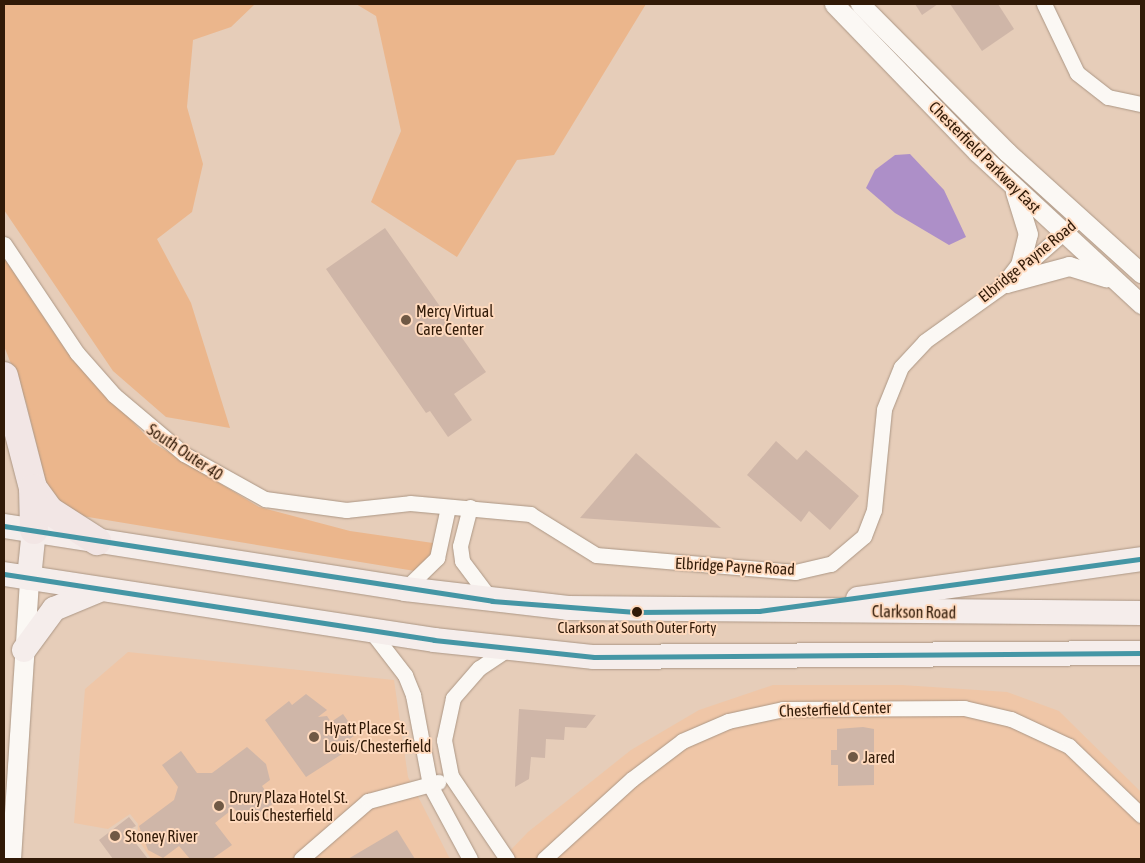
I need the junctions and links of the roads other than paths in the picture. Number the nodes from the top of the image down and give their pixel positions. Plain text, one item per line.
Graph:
1 (834, 4) edge
2 (860, 4) edge
3 (1044, 4) edge
4 (1141, 104) edge
5 (1009, 182) junction
6 (1080, 218) junction
7 (1064, 234) junction
8 (4, 244) edge
9 (1141, 273) edge
10 (1115, 280) junction
11 (1006, 283) junction
12 (1141, 304) edge
13 (4, 376) edge
14 (34, 488) junction
15 (470, 507) junction
16 (448, 508) junction
17 (4, 526) edge
18 (34, 530) junction
19 (97, 541) junction
20 (1141, 559) edge
21 (4, 574) edge
22 (28, 578) junction
23 (405, 589) junction
24 (104, 590) junction
25 (492, 601) junction
26 (759, 611) junction
27 (1141, 613) edge
28 (371, 631) junction
29 (24, 650) junction
30 (506, 650) junction
31 (1141, 653) edge
32 (451, 776) junction
33 (430, 785) junction
34 (1141, 816) edge
35 (12, 859) edge
36 (301, 859) edge
37 (470, 859) edge
38 (507, 859) edge
39 (544, 859) edge

1 - 5 street, Chesterfield Parkway East
2 - 6 street, Chesterfield Parkway East
3 - 4 street
5 - 7 street, Chesterfield Parkway East
5 - 11 street
6 - 7 street, Elbridge Payne Road
6 - 9 street, Chesterfield Parkway East
7 - 10 street, Chesterfield Parkway East
7 - 11 street, Elbridge Payne Road
8 - 16 street, South Outer 40
10 - 11 street
10 - 12 street, Chesterfield Parkway East
11 - 15 street, Elbridge Payne Road
13 - 14 highway
14 - 18 highway
14 - 19 highway
15 - 16 street, South Outer 40
15 - 25 street
16 - 23 street
17 - 18 main road, Clarkson Road
18 - 19 main road, Clarkson Road
18 - 22 main road
19 - 23 main road, Clarkson Road
20 - 26 main road
21 - 22 main road
22 - 24 main road
22 - 29 street
23 - 25 main road, Clarkson Road
24 - 28 main road
24 - 29 main road
25 - 26 main road, Clarkson Road
26 - 27 main road, Clarkson Road
28 - 30 main road
28 - 33 street
29 - 35 street
30 - 31 main road
30 - 32 street
32 - 33 street
32 - 38 street
33 - 36 street
33 - 37 street
34 - 39 street, Chesterfield Center

